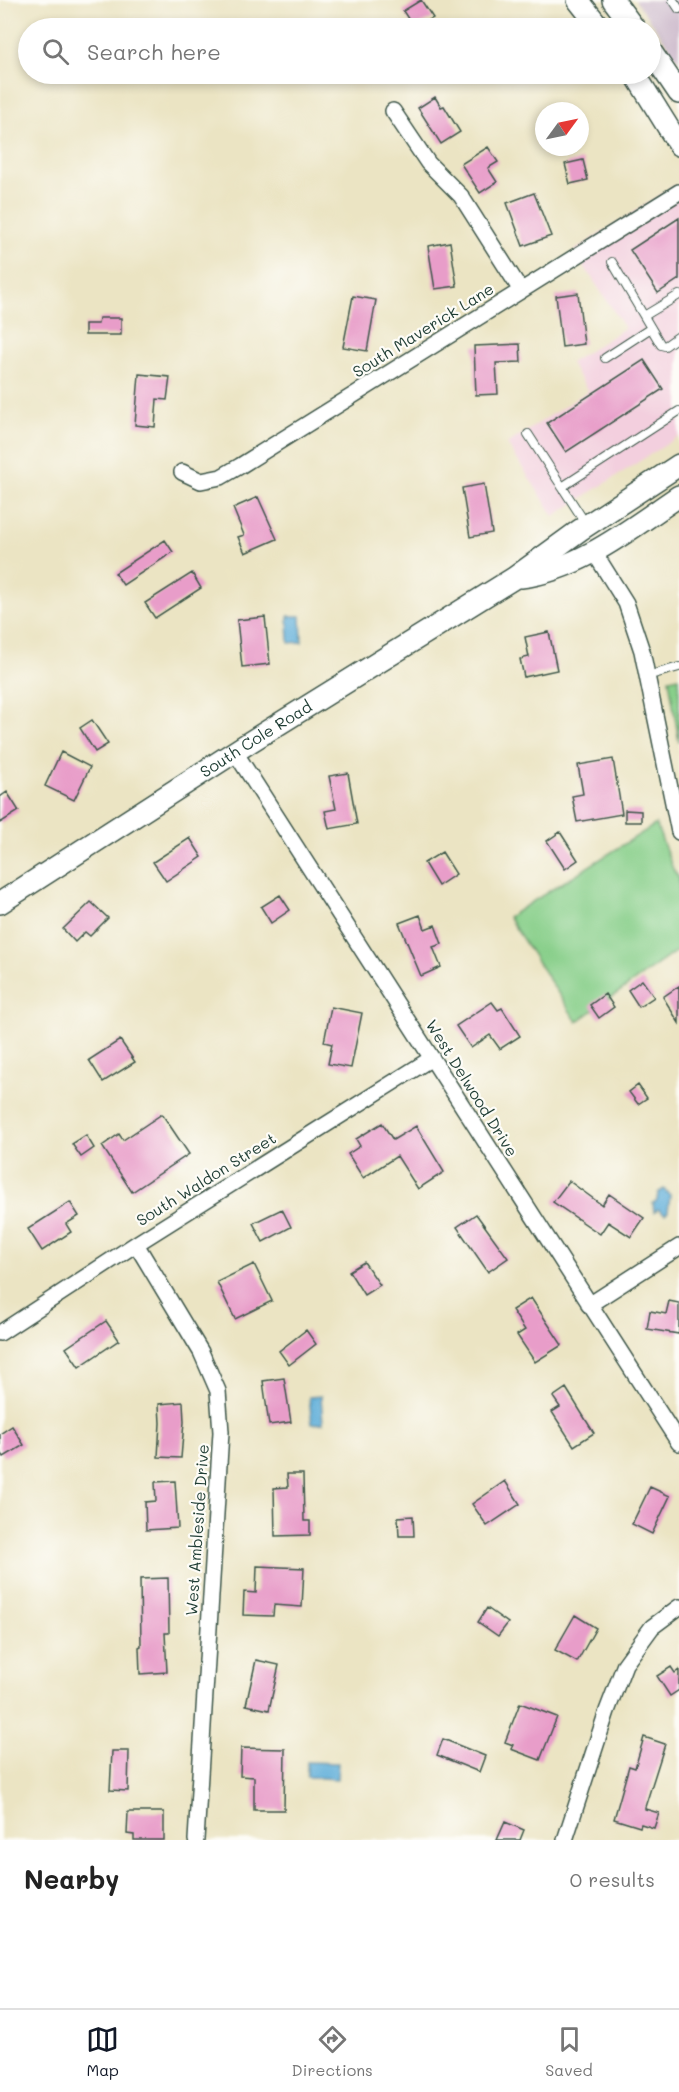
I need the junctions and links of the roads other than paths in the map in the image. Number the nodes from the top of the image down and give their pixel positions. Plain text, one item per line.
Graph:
1 (578, 0) edge
2 (614, 0) edge
3 (673, 0) edge
4 (679, 9) edge
5 (592, 18) edge
6 (627, 18) edge
7 (661, 65) edge
8 (640, 84) edge
9 (679, 93) edge
10 (393, 111) dead end
11 (679, 145) edge
12 (679, 192) edge
13 (612, 262) dead end
14 (520, 289) junction
15 (679, 295) edge
16 (644, 316) junction
17 (651, 328) junction
18 (679, 336) edge
19 (605, 358) dead end
20 (679, 411) edge
21 (528, 434) dead end
22 (679, 465) edge
23 (182, 472) dead end
24 (562, 487) junction
25 (678, 499) edge
26 (622, 503) junction
27 (587, 525) junction
28 (594, 552) junction
29 (514, 578) junction
30 (679, 668) edge
31 (647, 676) junction
32 (235, 752) junction
33 (679, 832) edge
34 (0, 903) edge
35 (432, 1058) junction
36 (136, 1244) junction
37 (679, 1247) edge
38 (589, 1305) junction
39 (0, 1333) edge
40 (679, 1443) edge
41 (679, 1607) edge
42 (196, 1840) edge
43 (565, 1840) edge

1 - 5 main road
2 - 6 main road
3 - 4 lane
7 - 9 main road
8 - 11 main road
10 - 14 street
12 - 14 street, South Maverick Lane
13 - 16 lane
14 - 23 street, South Maverick Lane
15 - 16 lane
16 - 17 lane
17 - 18 lane
17 - 19 lane
20 - 24 lane
21 - 24 lane
22 - 26 main road, South Cole Road
24 - 27 lane
25 - 28 main road, South Cole Road
26 - 27 main road, South Cole Road
26 - 28 main road, South Cole Road
27 - 29 main road, South Cole Road
28 - 29 main road, South Cole Road
28 - 31 street
29 - 32 main road, South Cole Road
30 - 31 lane
31 - 33 street
32 - 34 main road, South Cole Road
32 - 35 street, West Delwood Drive
35 - 36 street, South Waldon Street
35 - 38 street, West Delwood Drive
36 - 39 street, South Waldon Street
36 - 42 street, West Ambleside Drive
37 - 38 street
38 - 40 street, West Delwood Drive
41 - 43 street

